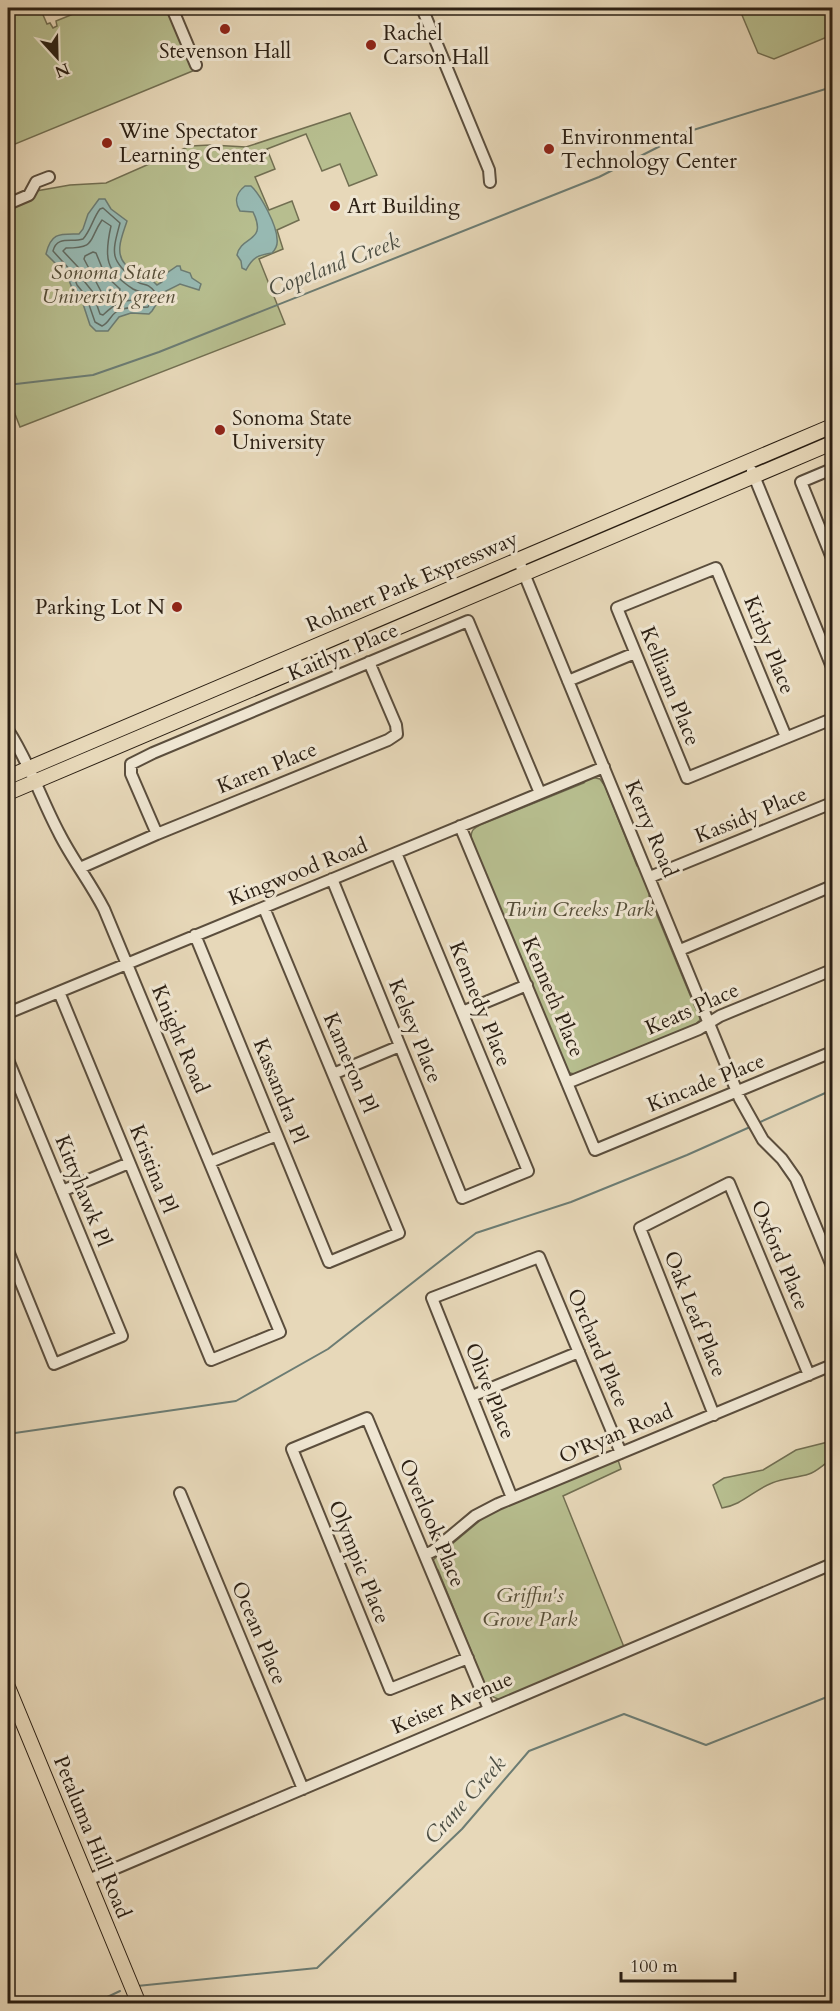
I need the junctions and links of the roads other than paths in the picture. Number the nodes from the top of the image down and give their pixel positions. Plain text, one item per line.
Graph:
1 (172, 8) edge
2 (422, 8) edge
3 (196, 65) dead end
4 (49, 177) dead end
5 (490, 182) dead end
6 (8, 204) edge
7 (832, 426) edge
8 (832, 443) edge
9 (748, 462) junction
10 (832, 469) edge
11 (754, 477) junction
12 (832, 558) edge
13 (518, 559) junction
14 (716, 568) joint
15 (525, 574) junction
16 (828, 646) edge
17 (635, 653) junction
18 (369, 663) junction
19 (832, 667) edge
20 (568, 681) junction
21 (832, 719) edge
22 (8, 730) edge
23 (786, 737) junction
24 (604, 766) junction
25 (29, 768) junction
26 (8, 777) edge
27 (35, 782) junction
28 (8, 793) edge
29 (540, 793) junction
30 (832, 803) edge
31 (460, 826) junction
32 (157, 834) junction
33 (396, 853) junction
34 (80, 868) junction
35 (650, 877) junction
36 (332, 879) junction
37 (832, 886) edge
38 (264, 908) junction
39 (195, 935) junction
40 (680, 950) junction
41 (127, 963) junction
42 (832, 970) edge
43 (526, 985) junction
44 (59, 992) junction
45 (462, 1012) junction
46 (8, 1013) edge
47 (709, 1022) junction
48 (400, 1046) junction
49 (832, 1052) edge
50 (8, 1060) edge
51 (333, 1074) junction
52 (567, 1083) junction
53 (738, 1091) junction
54 (277, 1135) junction
55 (595, 1150) joint
56 (210, 1162) junction
57 (129, 1163) junction
58 (62, 1191) junction
59 (462, 1198) joint
60 (640, 1228) joint
61 (8, 1251) edge
62 (329, 1262) joint
63 (832, 1266) edge
64 (432, 1298) joint
65 (579, 1352) junction
66 (211, 1360) joint
67 (832, 1365) edge
68 (809, 1375) junction
69 (472, 1396) junction
70 (714, 1415) junction
71 (292, 1449) joint
72 (621, 1454) junction
73 (180, 1493) dead end
74 (512, 1498) junction
75 (425, 1555) junction
76 (832, 1564) edge
77 (468, 1658) junction
78 (8, 1687) edge
79 (489, 1709) junction
80 (303, 1789) junction
81 (88, 1880) junction
82 (134, 1993) edge

1 - 3 street
2 - 5 street
4 - 6 street
7 - 9 main road, Rohnert Park Expressway
8 - 11 main road, Rohnert Park Expressway
9 - 11 street
9 - 13 main road, Rohnert Park Expressway
10 - 12 street
11 - 15 main road, Rohnert Park Expressway
11 - 16 street
13 - 15 street, Kerry Road
13 - 25 main road, Rohnert Park Expressway
14 - 17 street, Kelliann Place
14 - 23 street, Kirby Place
15 - 20 street, Kerry Road
15 - 27 main road, Rohnert Park Expressway
16 - 19 street
17 - 20 street
17 - 23 street, Kelliann Place
18 - 29 street, Kaitlyn Place
18 - 32 street, Kaitlyn Place
18 - 32 street, Karen Place
20 - 24 street, Kerry Road
21 - 23 street
22 - 25 street, Knight Road
24 - 29 street, Kingwood Road
24 - 35 street, Kerry Road
25 - 26 main road, Rohnert Park Expressway
25 - 27 street, Knight Road
27 - 28 main road, Rohnert Park Expressway
27 - 34 street, Knight Road
29 - 31 street, Kingwood Road
30 - 35 street, Kassidy Place
31 - 33 street, Kingwood Road
31 - 43 street, Kenneth Place
32 - 34 street, Karen Place
33 - 36 street, Kingwood Road
33 - 45 street, Kennedy Place
34 - 41 street, Knight Road
35 - 40 street, Kerry Road
36 - 38 street, Kingwood Road
36 - 48 street, Kelsey Place
37 - 40 street
38 - 39 street, Kingwood Road
38 - 51 street, Kameron Pl
39 - 41 street, Kingwood Road
39 - 54 street, Kassandra Pl
40 - 47 street, Kerry Road
41 - 44 street, Kingwood Road
41 - 56 street, Knight Road
42 - 47 street, Keats Place
43 - 45 street
43 - 52 street, Kenneth Place
44 - 46 street, Kingwood Road
44 - 57 street, Kristina Pl
45 - 59 street, Kennedy Place
47 - 52 street, Keats Place
47 - 53 street, Kerry Road
48 - 51 street
48 - 59 street, Kelsey Place
49 - 53 street, Kincade Place
50 - 58 street, Kittyhawk Pl
51 - 62 street, Kameron Pl
52 - 55 street, Kenneth Place
53 - 55 street, Kincade Place
53 - 63 street, Kerry Road
54 - 56 street
54 - 62 street, Kassandra Pl
56 - 66 street, Knight Road
57 - 58 street
57 - 66 street, Kristina Pl
58 - 61 street, Kittyhawk Pl
60 - 68 street, Oxford Place
60 - 70 street, Oak Leaf Place
64 - 65 street, Orchard Place
64 - 69 street, Olive Place
65 - 69 street
65 - 72 street, Orchard Place
67 - 68 street, O'Ryan Road
68 - 70 street, O'Ryan Road
69 - 74 street, Olive Place
70 - 72 street, O'Ryan Road
71 - 75 street, Overlook Place
71 - 77 street, Olympic Place
72 - 74 street, O'Ryan Road
73 - 80 street, Ocean Place
74 - 75 street, O'Ryan Road
75 - 77 street, Overlook Place
76 - 79 street, Keiser Avenue
77 - 79 street, Overlook Place
78 - 81 main road, Petaluma Hill Road
79 - 80 street, Keiser Avenue
80 - 81 street, Keiser Avenue
81 - 82 main road, Petaluma Hill Road

